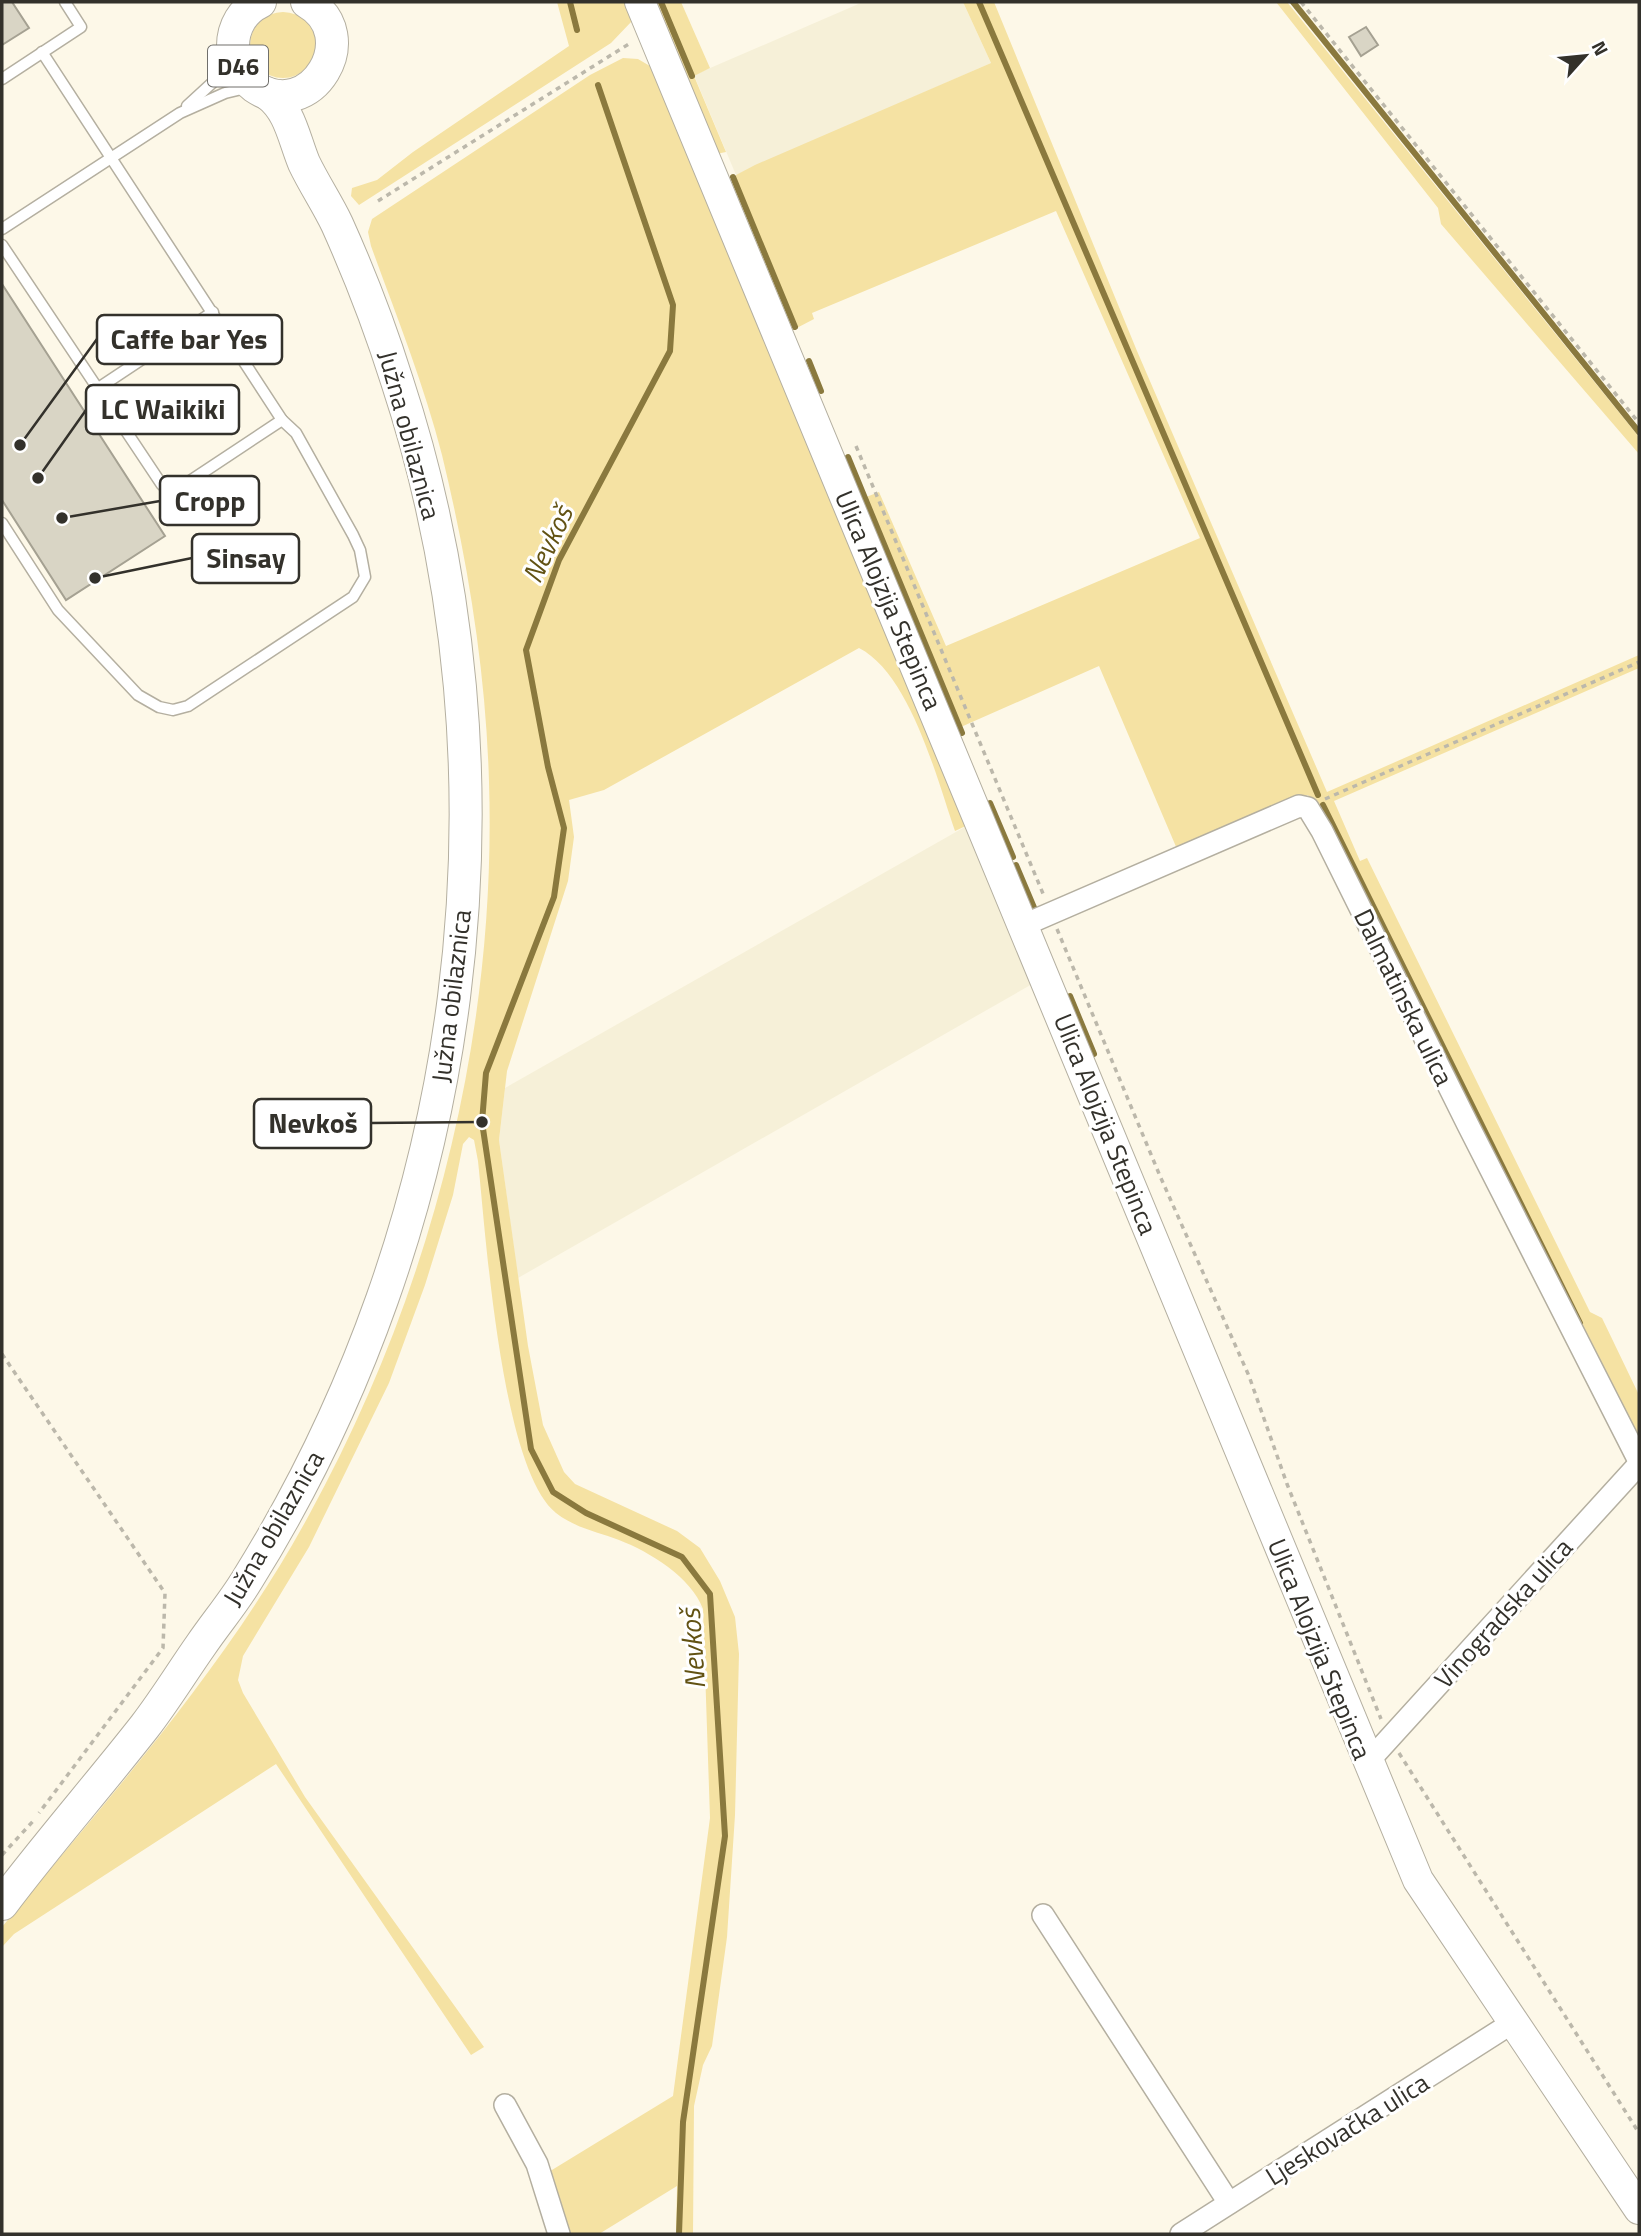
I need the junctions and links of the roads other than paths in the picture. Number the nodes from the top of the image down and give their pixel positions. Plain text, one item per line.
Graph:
1 (65, 2) edge
2 (218, 2) edge
3 (260, 2) edge
4 (307, 2) edge
5 (640, 2) edge
6 (234, 42) junction
7 (42, 52) junction
8 (2, 79) edge
9 (310, 88) junction
10 (263, 91) junction
11 (180, 113) junction
12 (112, 157) junction
13 (324, 197) junction
14 (2, 229) edge
15 (2, 245) edge
16 (213, 312) junction
17 (97, 389) junction
18 (282, 420) junction
19 (2, 523) edge
20 (1037, 919) junction
21 (1639, 1463) edge
22 (1367, 1763) junction
23 (2, 1904) edge
24 (1043, 1915) dead end
25 (1513, 2023) junction
26 (505, 2105) dead end
27 (1229, 2203) junction
28 (1639, 2209) edge
29 (559, 2234) edge
30 (1181, 2234) edge

1 - 7 lane
2 - 6 main road, D46
3 - 6 main road, D46
4 - 9 main road, D46
5 - 20 main road, Ulica Alojzija Stepinca
6 - 10 main road, D46
6 - 11 lane
7 - 8 lane
7 - 12 lane
9 - 10 main road, D46
9 - 13 main road, Južna obilaznica / D46
10 - 11 lane
10 - 13 main road, Južna obilaznica / D46
11 - 12 lane
12 - 14 lane
12 - 16 lane
13 - 23 main road, Južna obilaznica / D46
15 - 17 lane
16 - 17 lane
16 - 18 lane
17 - 18 lane
18 - 19 lane
20 - 21 street, Dalmatinska ulica
20 - 22 main road, Ulica Alojzija Stepinca
21 - 22 street, Vinogradska ulica
22 - 25 main road, Ulica Alojzija Stepinca
24 - 27 street
25 - 27 street, Ljeskovačka ulica
25 - 28 main road, Ulica Alojzija Stepinca
26 - 29 street
27 - 30 street, Ljeskovačka ulica

